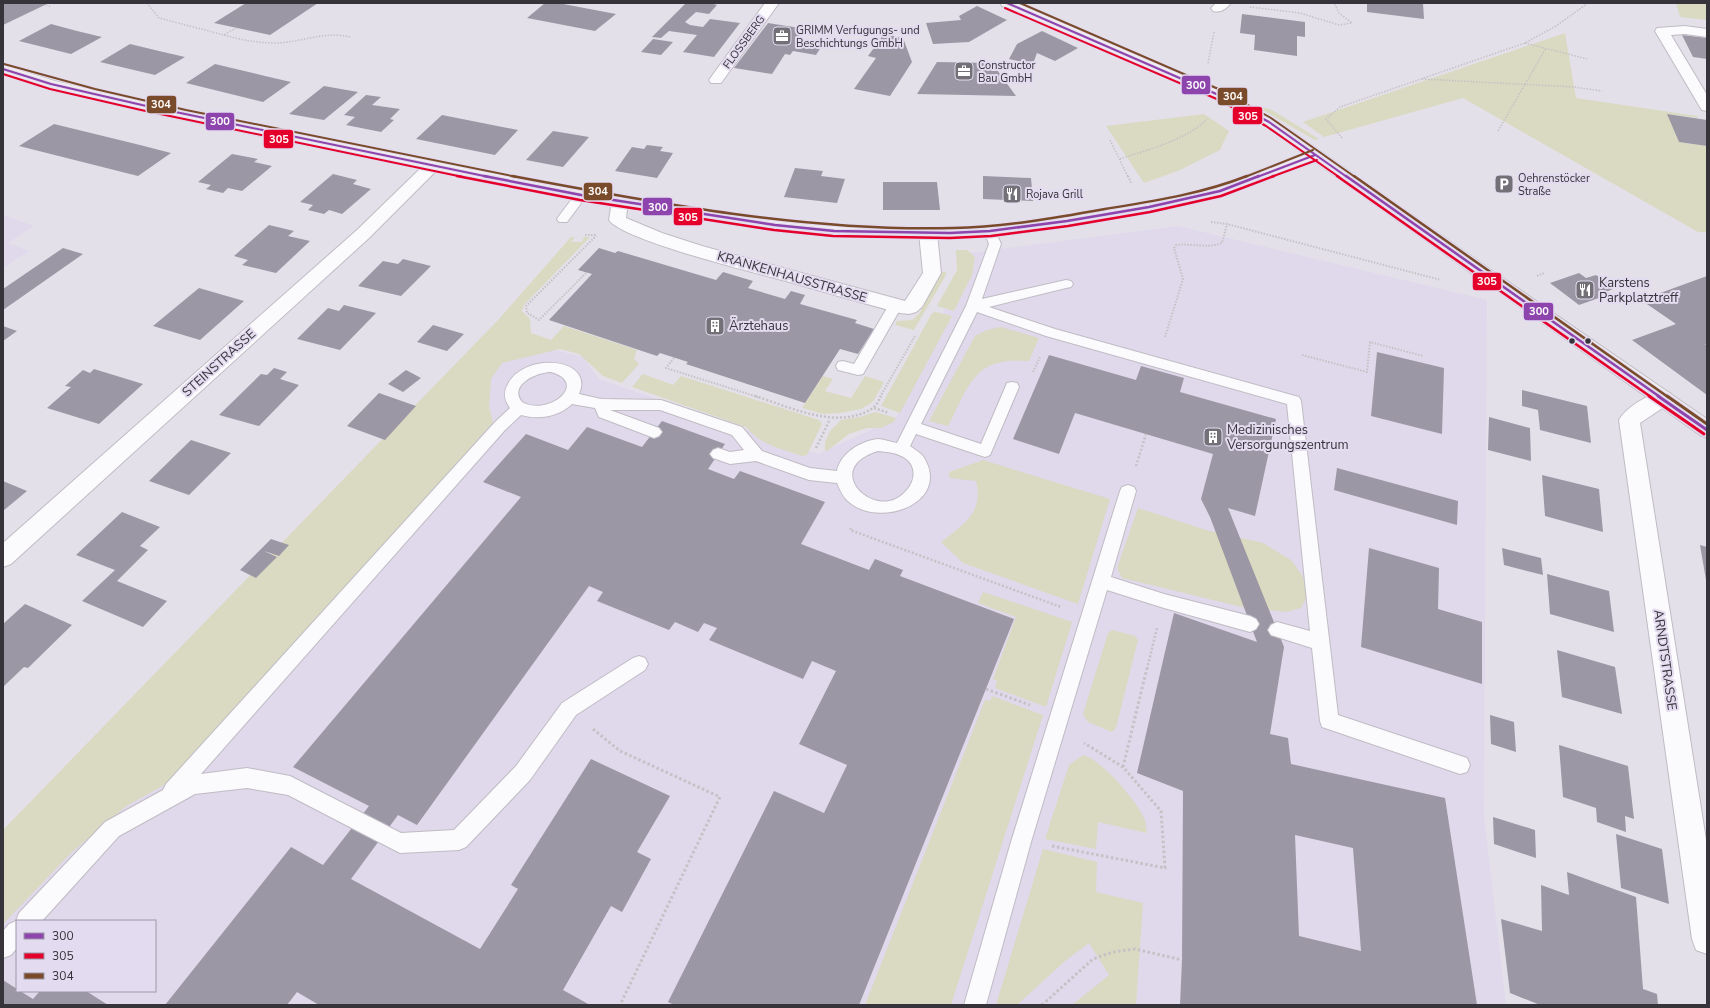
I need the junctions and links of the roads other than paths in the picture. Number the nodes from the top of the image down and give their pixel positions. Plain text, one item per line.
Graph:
1 (772, 3) edge
2 (1007, 3) edge
3 (1707, 33) edge
4 (3, 69) edge
5 (716, 80) dead end
6 (1707, 106) edge
7 (1315, 155) junction
8 (432, 166) junction
9 (582, 195) junction
10 (620, 201) junction
11 (563, 219) dead end
12 (990, 231) junction
13 (928, 234) junction
14 (1066, 284) dead end
15 (895, 306) junction
16 (973, 306) junction
17 (843, 366) dead end
18 (1012, 387) road end
19 (570, 398) junction
20 (1663, 398) junction
21 (601, 404) junction
22 (519, 408) junction
23 (912, 427) junction
24 (1707, 430) edge
25 (654, 432) dead end
26 (901, 449) junction
27 (718, 454) dead end
28 (757, 456) junction
29 (844, 478) junction
30 (1128, 491) road end
31 (3, 557) edge
32 (1101, 581) junction
33 (1250, 624) dead end
34 (1277, 630) dead end
35 (1320, 642) junction
36 (639, 664) dead end
37 (1460, 765) dead end
38 (164, 801) junction
39 (28, 920) edge
40 (16, 933) edge
41 (1707, 940) edge
42 (3, 947) edge
43 (975, 1005) edge

1 - 5 street, FLOSSBERG
2 - 7 street
3 - 6 street
4 - 8 street
7 - 12 street
7 - 20 street
8 - 9 street
8 - 31 street, STEINSTRASSE
9 - 10 street
9 - 11 lane
10 - 13 street
10 - 15 street, KRANKENHAUSSTRASSE
12 - 13 street
12 - 16 lane
13 - 15 street, KRANKENHAUSSTRASSE
14 - 16 lane
15 - 17 lane
16 - 23 lane
16 - 35 lane
18 - 23 lane
19 - 21 lane
19 - 22 lane
19 - 22 lane
20 - 24 street
20 - 41 street, ARNDTSTRASSE
21 - 25 lane
21 - 28 lane
22 - 38 lane
23 - 26 lane
26 - 29 lane
26 - 29 lane
27 - 28 lane
28 - 29 lane
30 - 32 lane
32 - 33 lane
32 - 43 lane
34 - 35 lane
35 - 37 lane
36 - 38 lane
38 - 39 lane
40 - 42 lane

